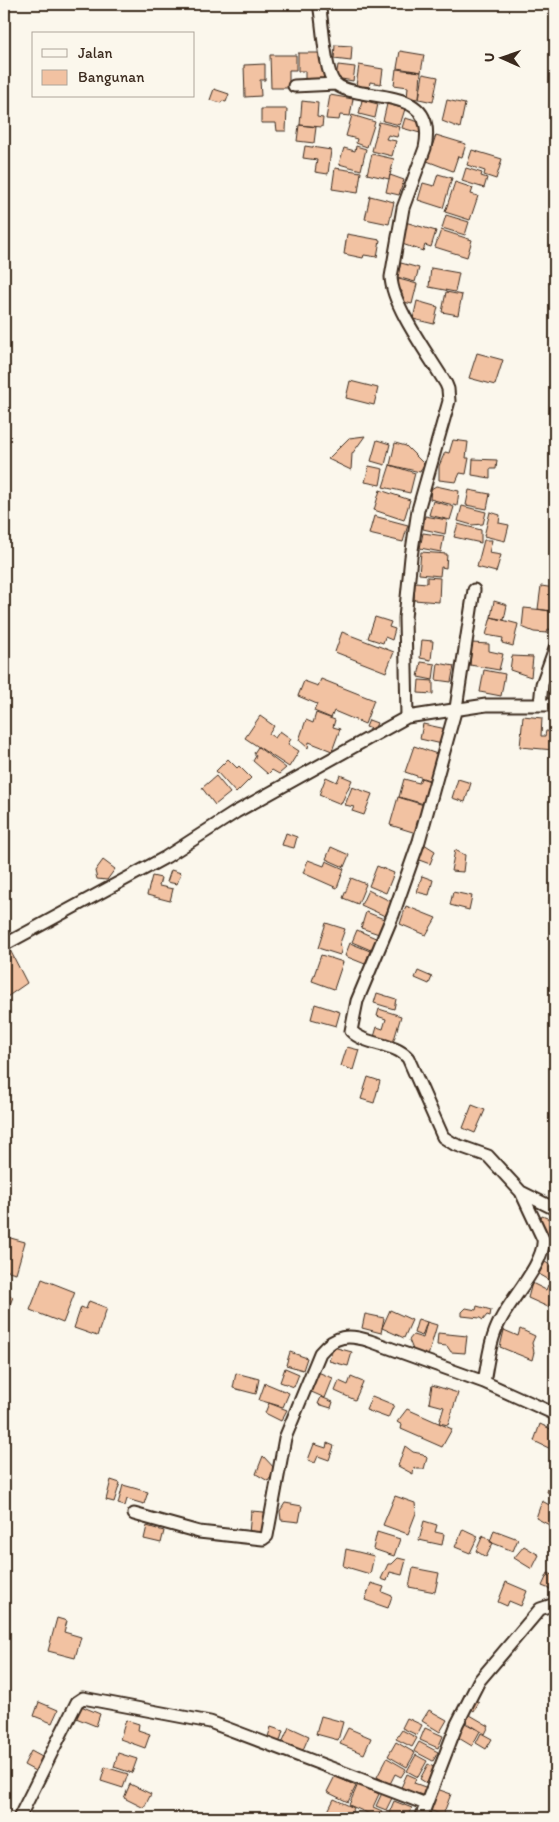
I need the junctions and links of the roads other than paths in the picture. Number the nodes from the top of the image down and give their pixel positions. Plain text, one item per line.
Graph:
1 (319, 4) edge
2 (336, 84) junction
3 (294, 86) dead end
4 (474, 590) dead end
5 (555, 648) edge
6 (540, 705) junction
7 (555, 705) edge
8 (456, 708) junction
9 (407, 717) junction
10 (4, 945) edge
11 (521, 1192) junction
12 (555, 1209) edge
13 (484, 1382) junction
14 (555, 1414) edge
15 (134, 1514) dead end
16 (555, 1604) edge
17 (426, 1804) junction
18 (19, 1818) edge
19 (421, 1818) edge

1 - 2 street
2 - 3 street
2 - 9 street
4 - 8 street
5 - 6 street
6 - 7 street
6 - 8 street
8 - 9 street
8 - 11 street
9 - 10 street
11 - 12 street
11 - 13 street
13 - 14 street
13 - 15 street
16 - 17 street
17 - 18 street
17 - 19 street

